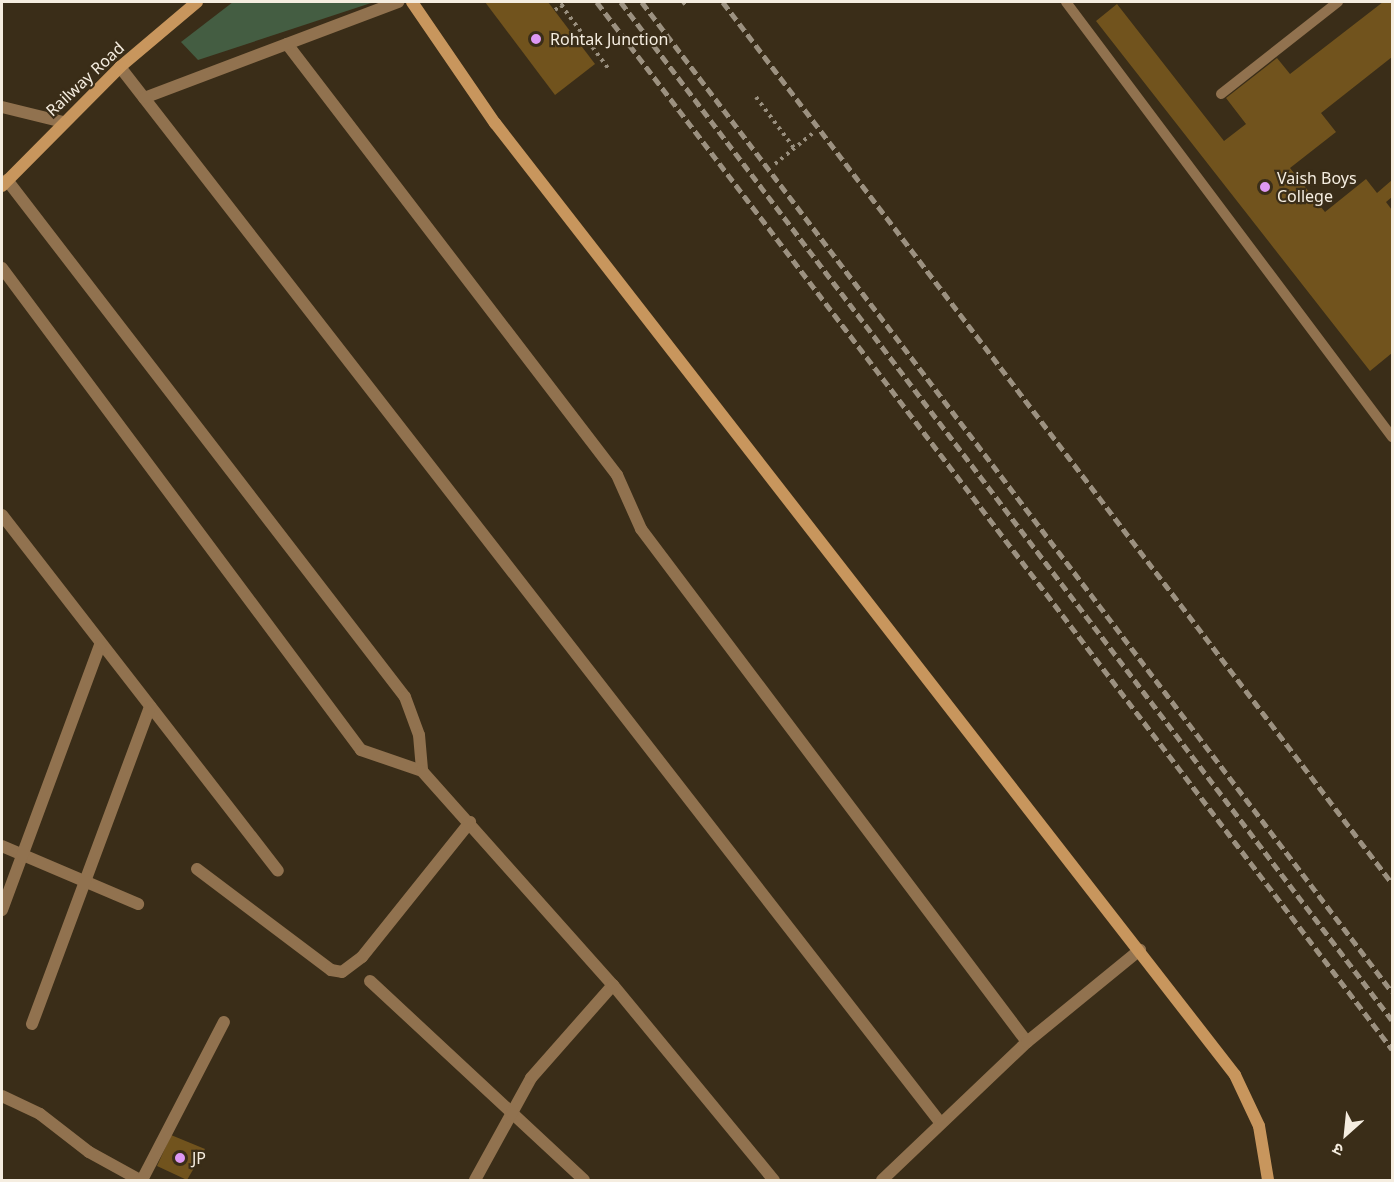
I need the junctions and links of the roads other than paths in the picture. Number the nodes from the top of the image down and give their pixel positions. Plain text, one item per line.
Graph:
1 (197, 2) edge
2 (398, 2) edge
3 (412, 2) edge
4 (1066, 2) edge
5 (1338, 2) edge
6 (287, 44) junction
7 (120, 67) junction
8 (1221, 94) dead end
9 (144, 98) junction
10 (2, 107) edge
11 (63, 122) junction
12 (4, 183) edge
13 (2, 268) edge
14 (1392, 437) edge
15 (2, 514) edge
16 (100, 645) junction
17 (150, 706) junction
18 (422, 771) junction
19 (470, 822) junction
20 (2, 846) edge
21 (23, 854) junction
22 (197, 869) dead end
23 (278, 871) dead end
24 (87, 880) junction
25 (138, 904) dead end
26 (2, 910) edge
27 (1140, 950) junction
28 (370, 981) dead end
29 (613, 985) junction
30 (224, 1022) dead end
31 (32, 1024) dead end
32 (1027, 1042) junction
33 (2, 1096) edge
34 (509, 1112) junction
35 (939, 1120) junction
36 (141, 1180) edge
37 (475, 1180) edge
38 (584, 1180) edge
39 (774, 1180) edge
40 (882, 1180) edge
41 (1268, 1180) edge

1 - 7 street, Railway Road
2 - 6 street
3 - 27 street
4 - 14 lane
5 - 8 lane
6 - 9 street
6 - 32 street
7 - 9 street
7 - 11 street, Railway Road
9 - 35 street
10 - 11 street
11 - 12 street, Railway Road
12 - 18 street
13 - 18 street
15 - 16 street
16 - 17 street
16 - 21 street
17 - 23 street
17 - 24 street
18 - 19 street
19 - 22 street
19 - 29 street
20 - 21 street
21 - 24 street
21 - 26 street
24 - 25 street
24 - 31 street
27 - 32 street
27 - 41 street
28 - 34 street
29 - 34 street
29 - 39 street
30 - 36 street
32 - 35 street
33 - 36 street
34 - 37 street
34 - 38 street
35 - 40 street

